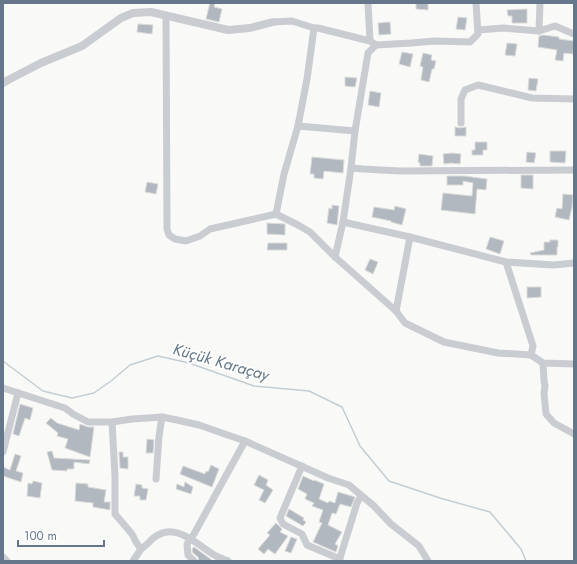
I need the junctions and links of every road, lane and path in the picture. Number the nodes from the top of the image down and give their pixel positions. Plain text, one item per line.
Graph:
1 (368, 3) edge
2 (476, 3) edge
3 (540, 3) edge
4 (166, 16) junction
5 (273, 22) joint
6 (314, 28) junction
7 (478, 30) junction
8 (539, 31) junction
9 (574, 34) edge
10 (373, 43) junction
11 (3, 83) edge
12 (574, 99) edge
13 (461, 122) dead end
14 (298, 126) junction
15 (355, 132) junction
16 (351, 168) junction
17 (574, 170) edge
18 (276, 214) junction
19 (343, 222) junction
20 (410, 237) junction
21 (335, 257) junction
22 (506, 262) junction
23 (574, 263) edge
24 (396, 311) junction
25 (531, 355) junction
26 (543, 363) junction
27 (574, 364) edge
28 (3, 388) edge
29 (18, 392) junction
30 (162, 418) junction
31 (112, 422) junction
32 (574, 434) edge
33 (244, 441) junction
34 (3, 452) edge
35 (302, 466) junction
36 (156, 479) dead end
37 (361, 496) junction
38 (191, 539) junction
39 (141, 549) junction
40 (3, 557) edge
41 (136, 559) edge
42 (340, 560) edge
43 (7, 561) edge
44 (194, 561) edge
45 (228, 561) edge
46 (428, 561) edge

1 - 10 street
2 - 7 street
3 - 8 street
4 - 5 street
4 - 11 street
4 - 18 street
5 - 6 street
6 - 10 street
6 - 14 street
7 - 8 street
7 - 10 street
8 - 9 street
10 - 15 street
12 - 13 street
14 - 15 street
14 - 18 street
15 - 16 street
16 - 17 street
16 - 19 street
18 - 21 street
19 - 20 street
19 - 21 street
20 - 22 street
20 - 24 street
21 - 24 street
22 - 23 street
22 - 25 street
24 - 25 street
25 - 26 street
26 - 27 street
26 - 32 street
28 - 29 street
29 - 31 street
29 - 34 street
30 - 31 street
30 - 33 street
30 - 36 street
31 - 39 street
33 - 35 street
33 - 38 street
35 - 37 street
35 - 42 street
37 - 42 street
37 - 46 street
38 - 39 street
38 - 44 street
38 - 45 street
39 - 41 street
40 - 43 street

